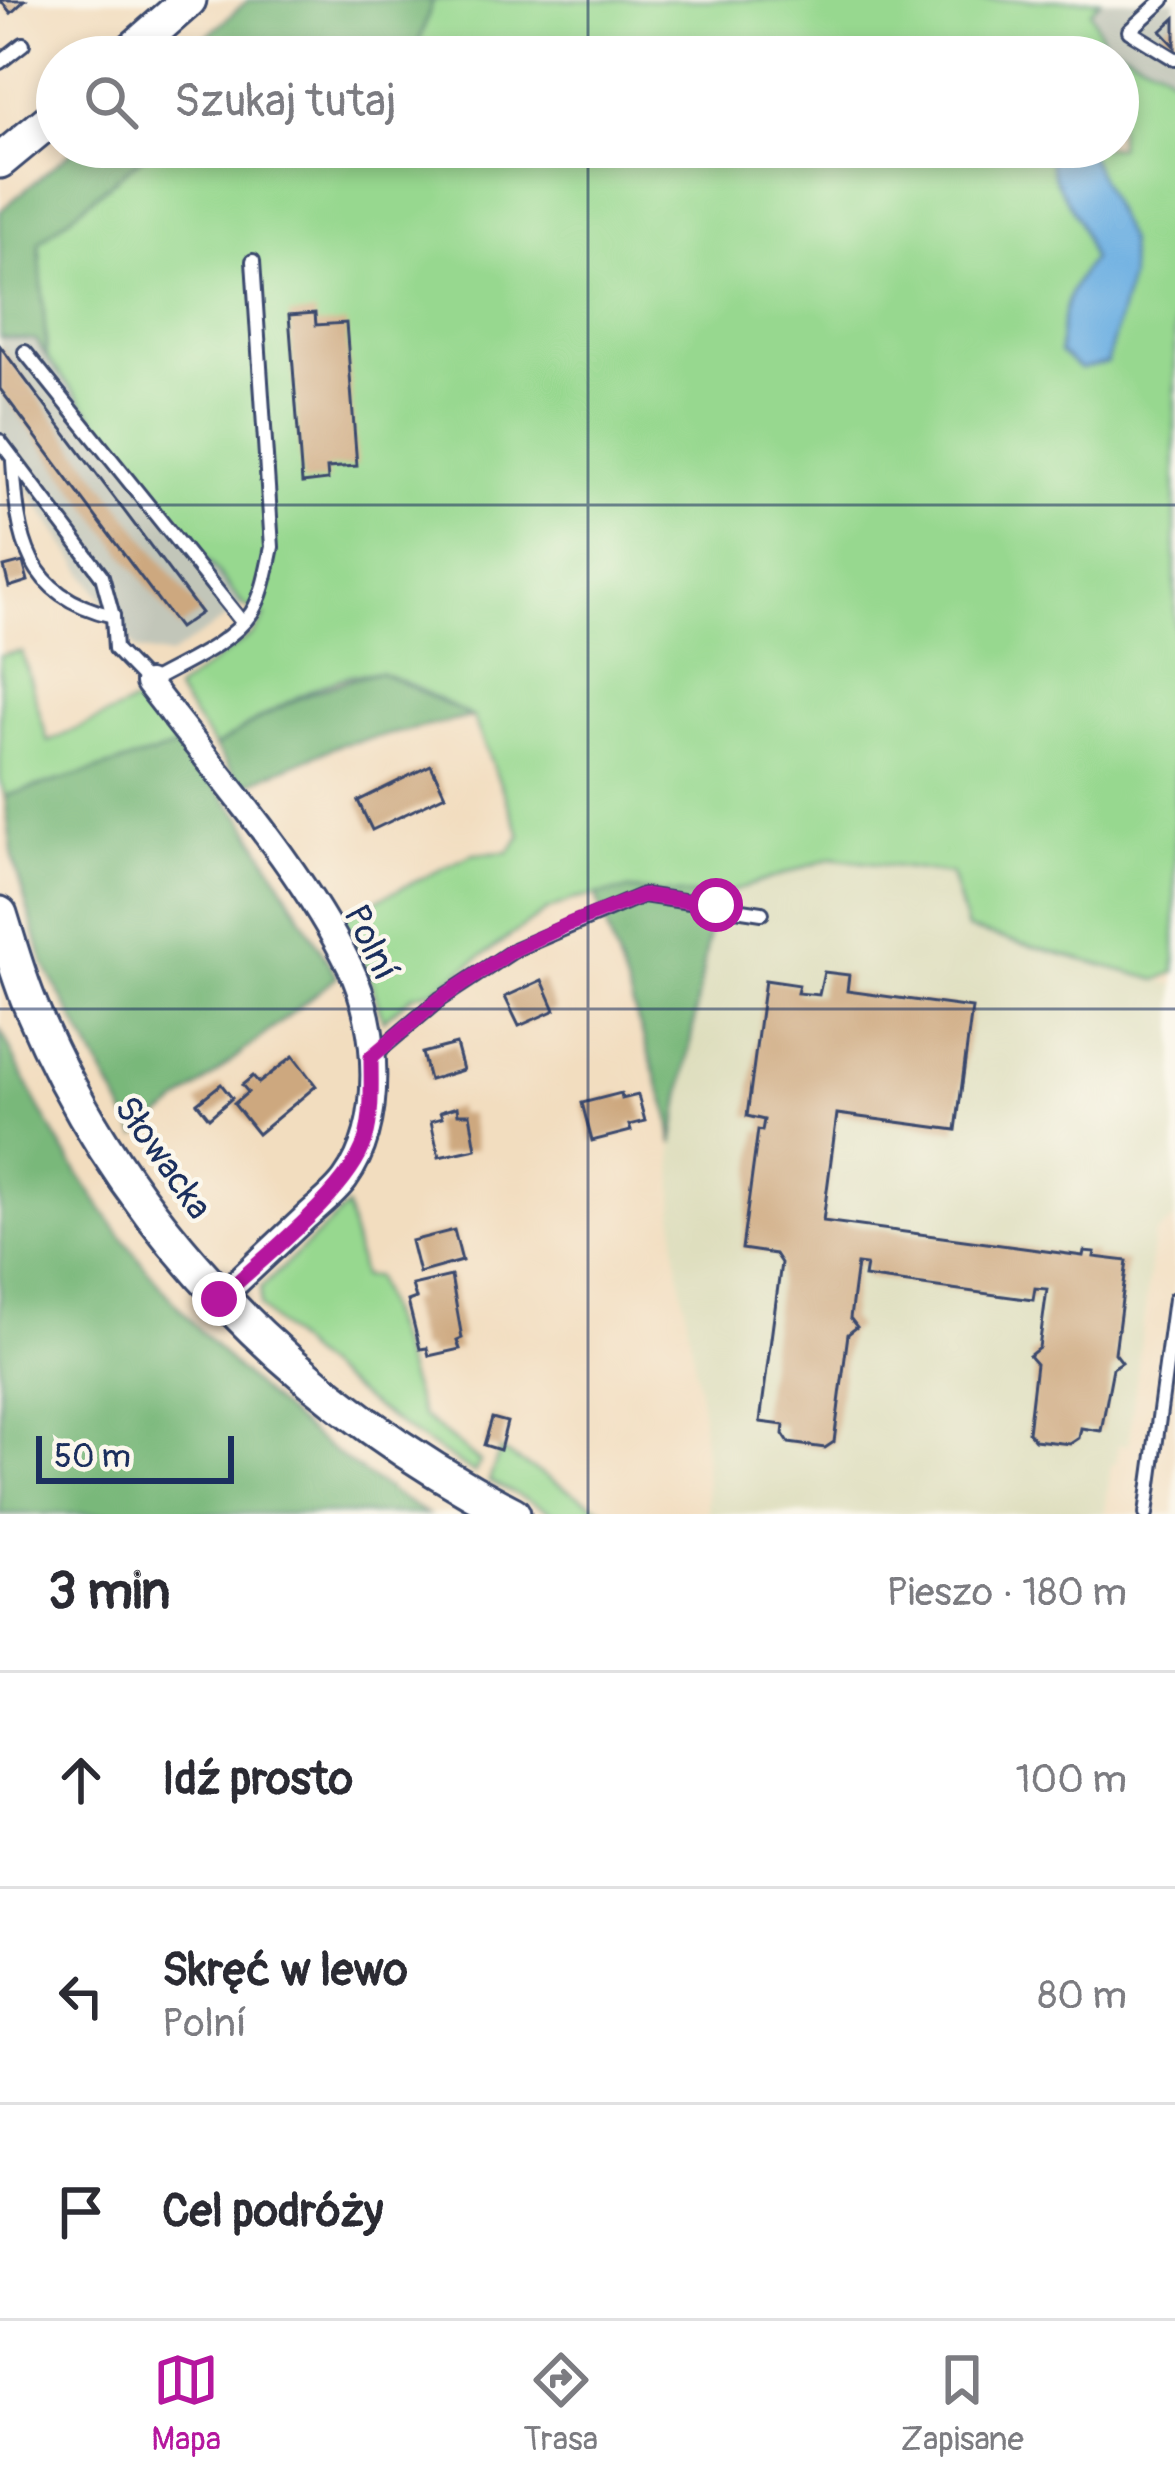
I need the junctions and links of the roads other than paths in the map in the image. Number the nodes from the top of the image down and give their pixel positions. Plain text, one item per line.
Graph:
1 (189, 0) edge
2 (1162, 0) edge
3 (148, 36) edge
4 (1137, 36) edge
5 (1139, 37) edge
6 (23, 44) dead end
7 (1175, 59) edge
8 (0, 62) edge
9 (36, 131) edge
10 (0, 161) edge
11 (253, 261) dead end
12 (25, 352) dead end
13 (0, 441) edge
14 (13, 460) junction
15 (113, 616) junction
16 (242, 622) junction
17 (148, 683) junction
18 (762, 913) dead end
19 (0, 914) edge
20 (371, 1057) junction
21 (219, 1299) junction
22 (1175, 1299) edge
23 (513, 1514) edge
24 (1146, 1514) edge

1 - 3 street
2 - 4 lane
5 - 7 lane
6 - 8 lane
9 - 10 street
11 - 16 lane
12 - 16 lane
13 - 14 lane
14 - 15 lane
14 - 15 lane
15 - 17 lane
16 - 17 lane
17 - 20 street, Polní
18 - 20 lane
19 - 21 street, Słowacka
20 - 21 street, Polní
21 - 23 street, Słowacka
22 - 24 lane

